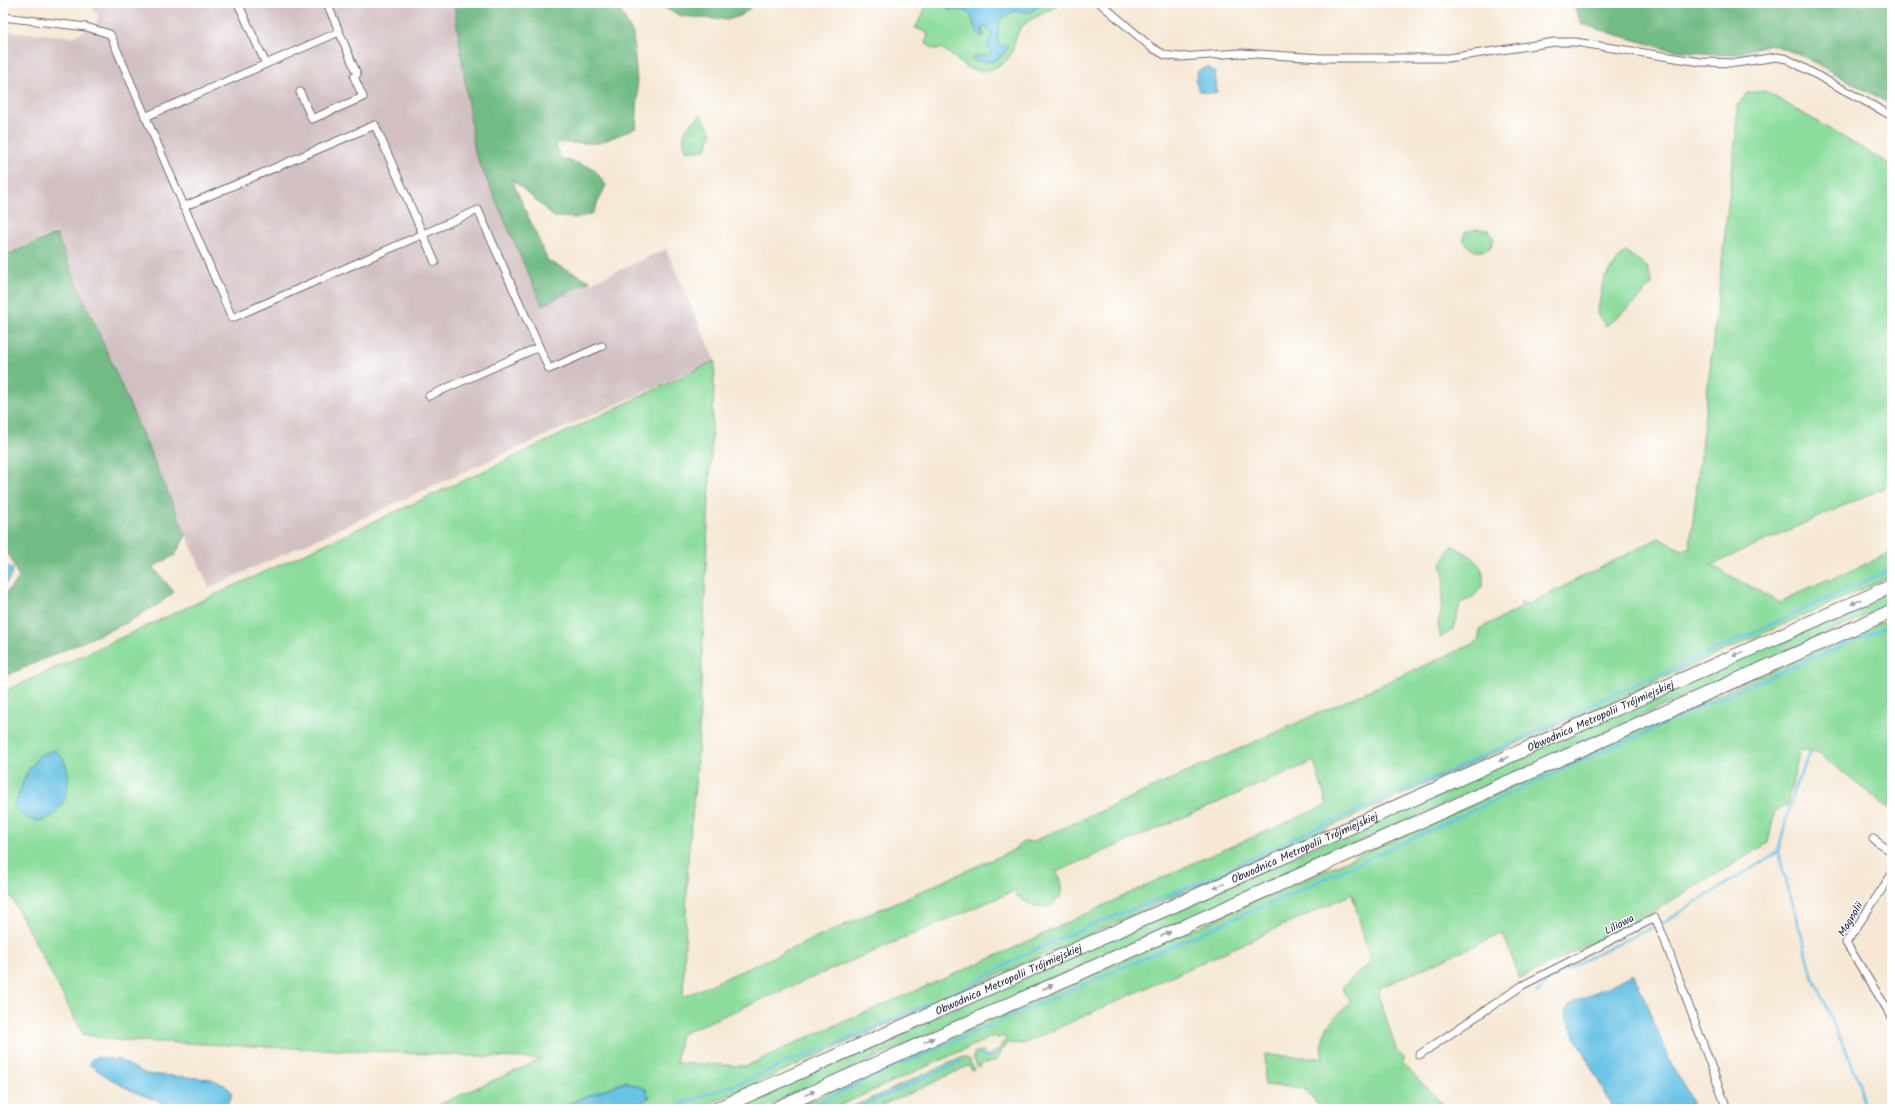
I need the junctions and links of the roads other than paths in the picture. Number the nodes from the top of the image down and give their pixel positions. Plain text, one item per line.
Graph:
1 (238, 3) edge
2 (327, 3) edge
3 (1100, 3) edge
4 (3, 16) edge
5 (339, 32) junction
6 (266, 64) junction
7 (300, 92) dead end
8 (1892, 116) edge
9 (146, 117) junction
10 (183, 207) junction
11 (423, 235) junction
12 (435, 262) dead end
13 (602, 346) dead end
14 (539, 347) junction
15 (429, 396) dead end
16 (1892, 586) edge
17 (1892, 611) edge
18 (1873, 839) dead end
19 (1892, 852) edge
20 (1892, 874) edge
21 (1892, 1004) edge
22 (1888, 1010) junction
23 (1892, 1018) edge
24 (1419, 1055) dead end
25 (717, 1109) edge
26 (775, 1109) edge
27 (1727, 1109) edge

1 - 6 street
2 - 5 street
3 - 8 street
4 - 9 street
5 - 6 street
5 - 7 street
6 - 9 street
9 - 10 street
10 - 11 street
10 - 11 street
11 - 12 street
11 - 14 street
13 - 14 street
14 - 15 street
16 -> 25 highway, Obwodnica Metropolii Trójmiejskiej
26 -> 17 highway, Obwodnica Metropolii Trójmiejskiej
18 - 19 street
20 - 22 street, Magnolii
21 - 22 street
22 - 23 street, Magnolii
24 - 27 street, Liliowa

